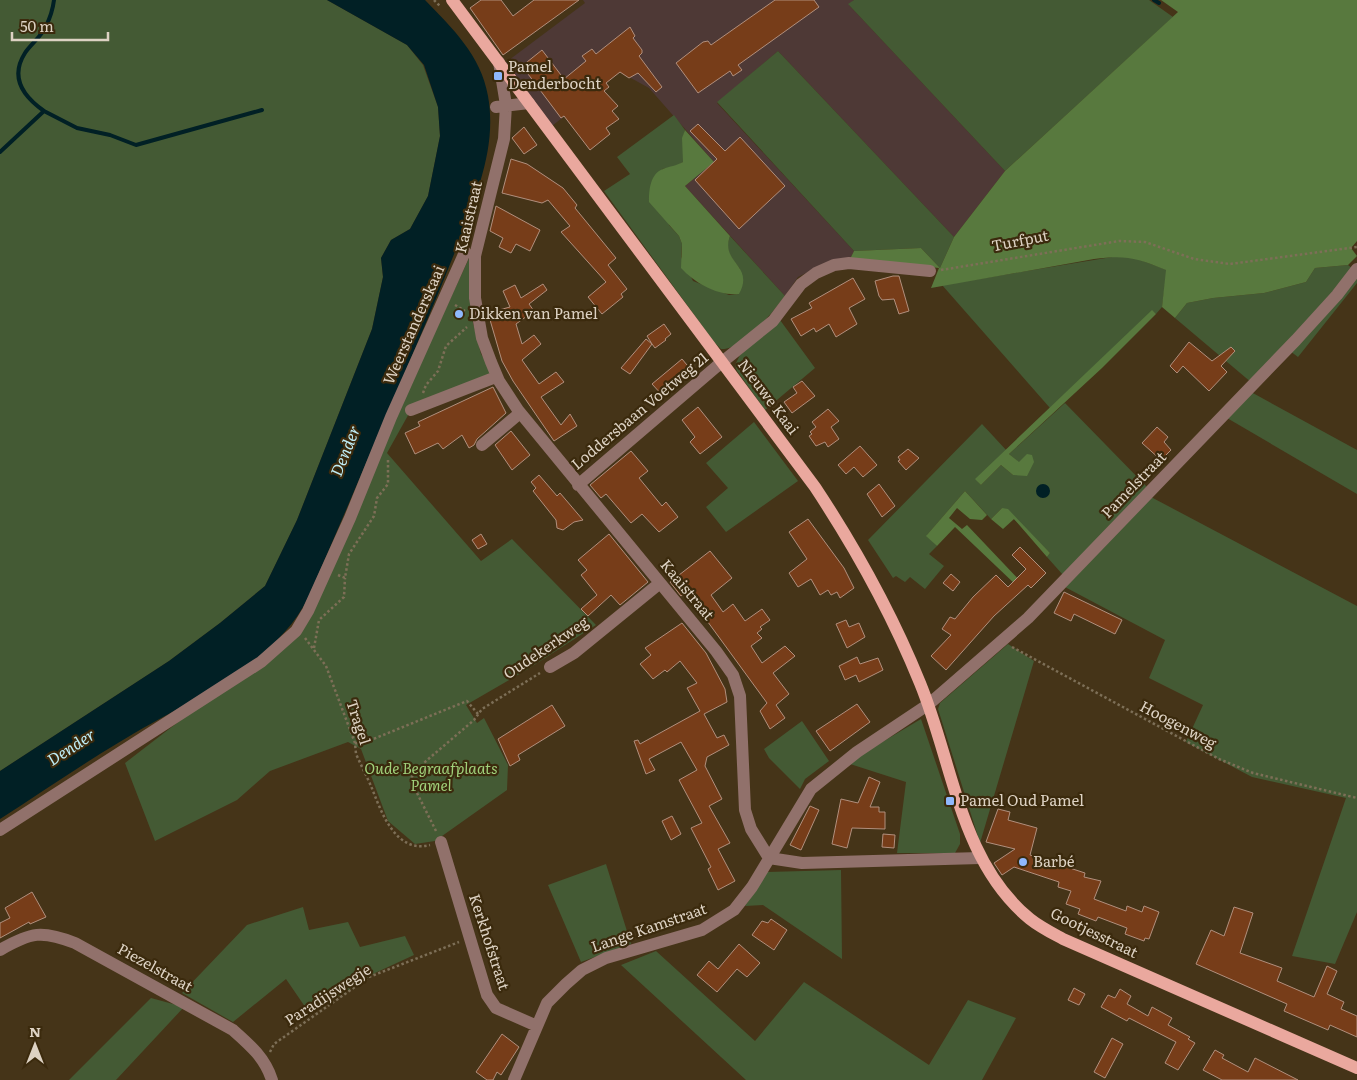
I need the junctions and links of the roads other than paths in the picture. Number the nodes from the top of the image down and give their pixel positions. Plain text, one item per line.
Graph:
1 (447, 4) edge
2 (499, 62) junction
3 (529, 103) junction
4 (501, 106) junction
5 (465, 252) dead end
6 (1357, 269) edge
7 (930, 271) road end
8 (722, 362) junction
9 (496, 377) junction
10 (411, 410) dead end
11 (520, 413) junction
12 (482, 445) dead end
13 (578, 485) junction
14 (660, 583) junction
15 (550, 667) road end
16 (926, 707) junction
17 (0, 830) edge
18 (441, 842) road end
19 (769, 858) junction
20 (980, 858) junction
21 (0, 950) edge
22 (537, 1026) junction
23 (1357, 1068) edge
24 (272, 1080) edge
25 (514, 1080) edge

1 - 2 main road, Nieuwe Kaai
2 - 3 main road, Nieuwe Kaai
2 - 4 street, Kaaistraat
3 - 4 street
3 - 8 main road, Nieuwe Kaai
4 - 9 street, Kaaistraat
5 - 17 street, Weerstanderskaai
6 - 16 street, Pamelstraat
7 - 8 street
8 - 13 street, Loddersbaan Voetweg 21
8 - 16 main road, Nieuwe Kaai
9 - 10 street
9 - 11 street, Kaaistraat
11 - 12 street
11 - 13 street, Kaaistraat
13 - 14 street, Kaaistraat
14 - 15 street, Oudekerkweg
14 - 19 street, Kaaistraat
16 - 19 street, Lange Kamstraat
16 - 20 main road, Nieuwe Kaai
18 - 22 street, Kerkhofstraat
19 - 20 street
19 - 22 street, Lange Kamstraat
20 - 23 main road, Gootjesstraat
21 - 24 street, Piezelstraat
22 - 25 street, Lange Kamstraat

